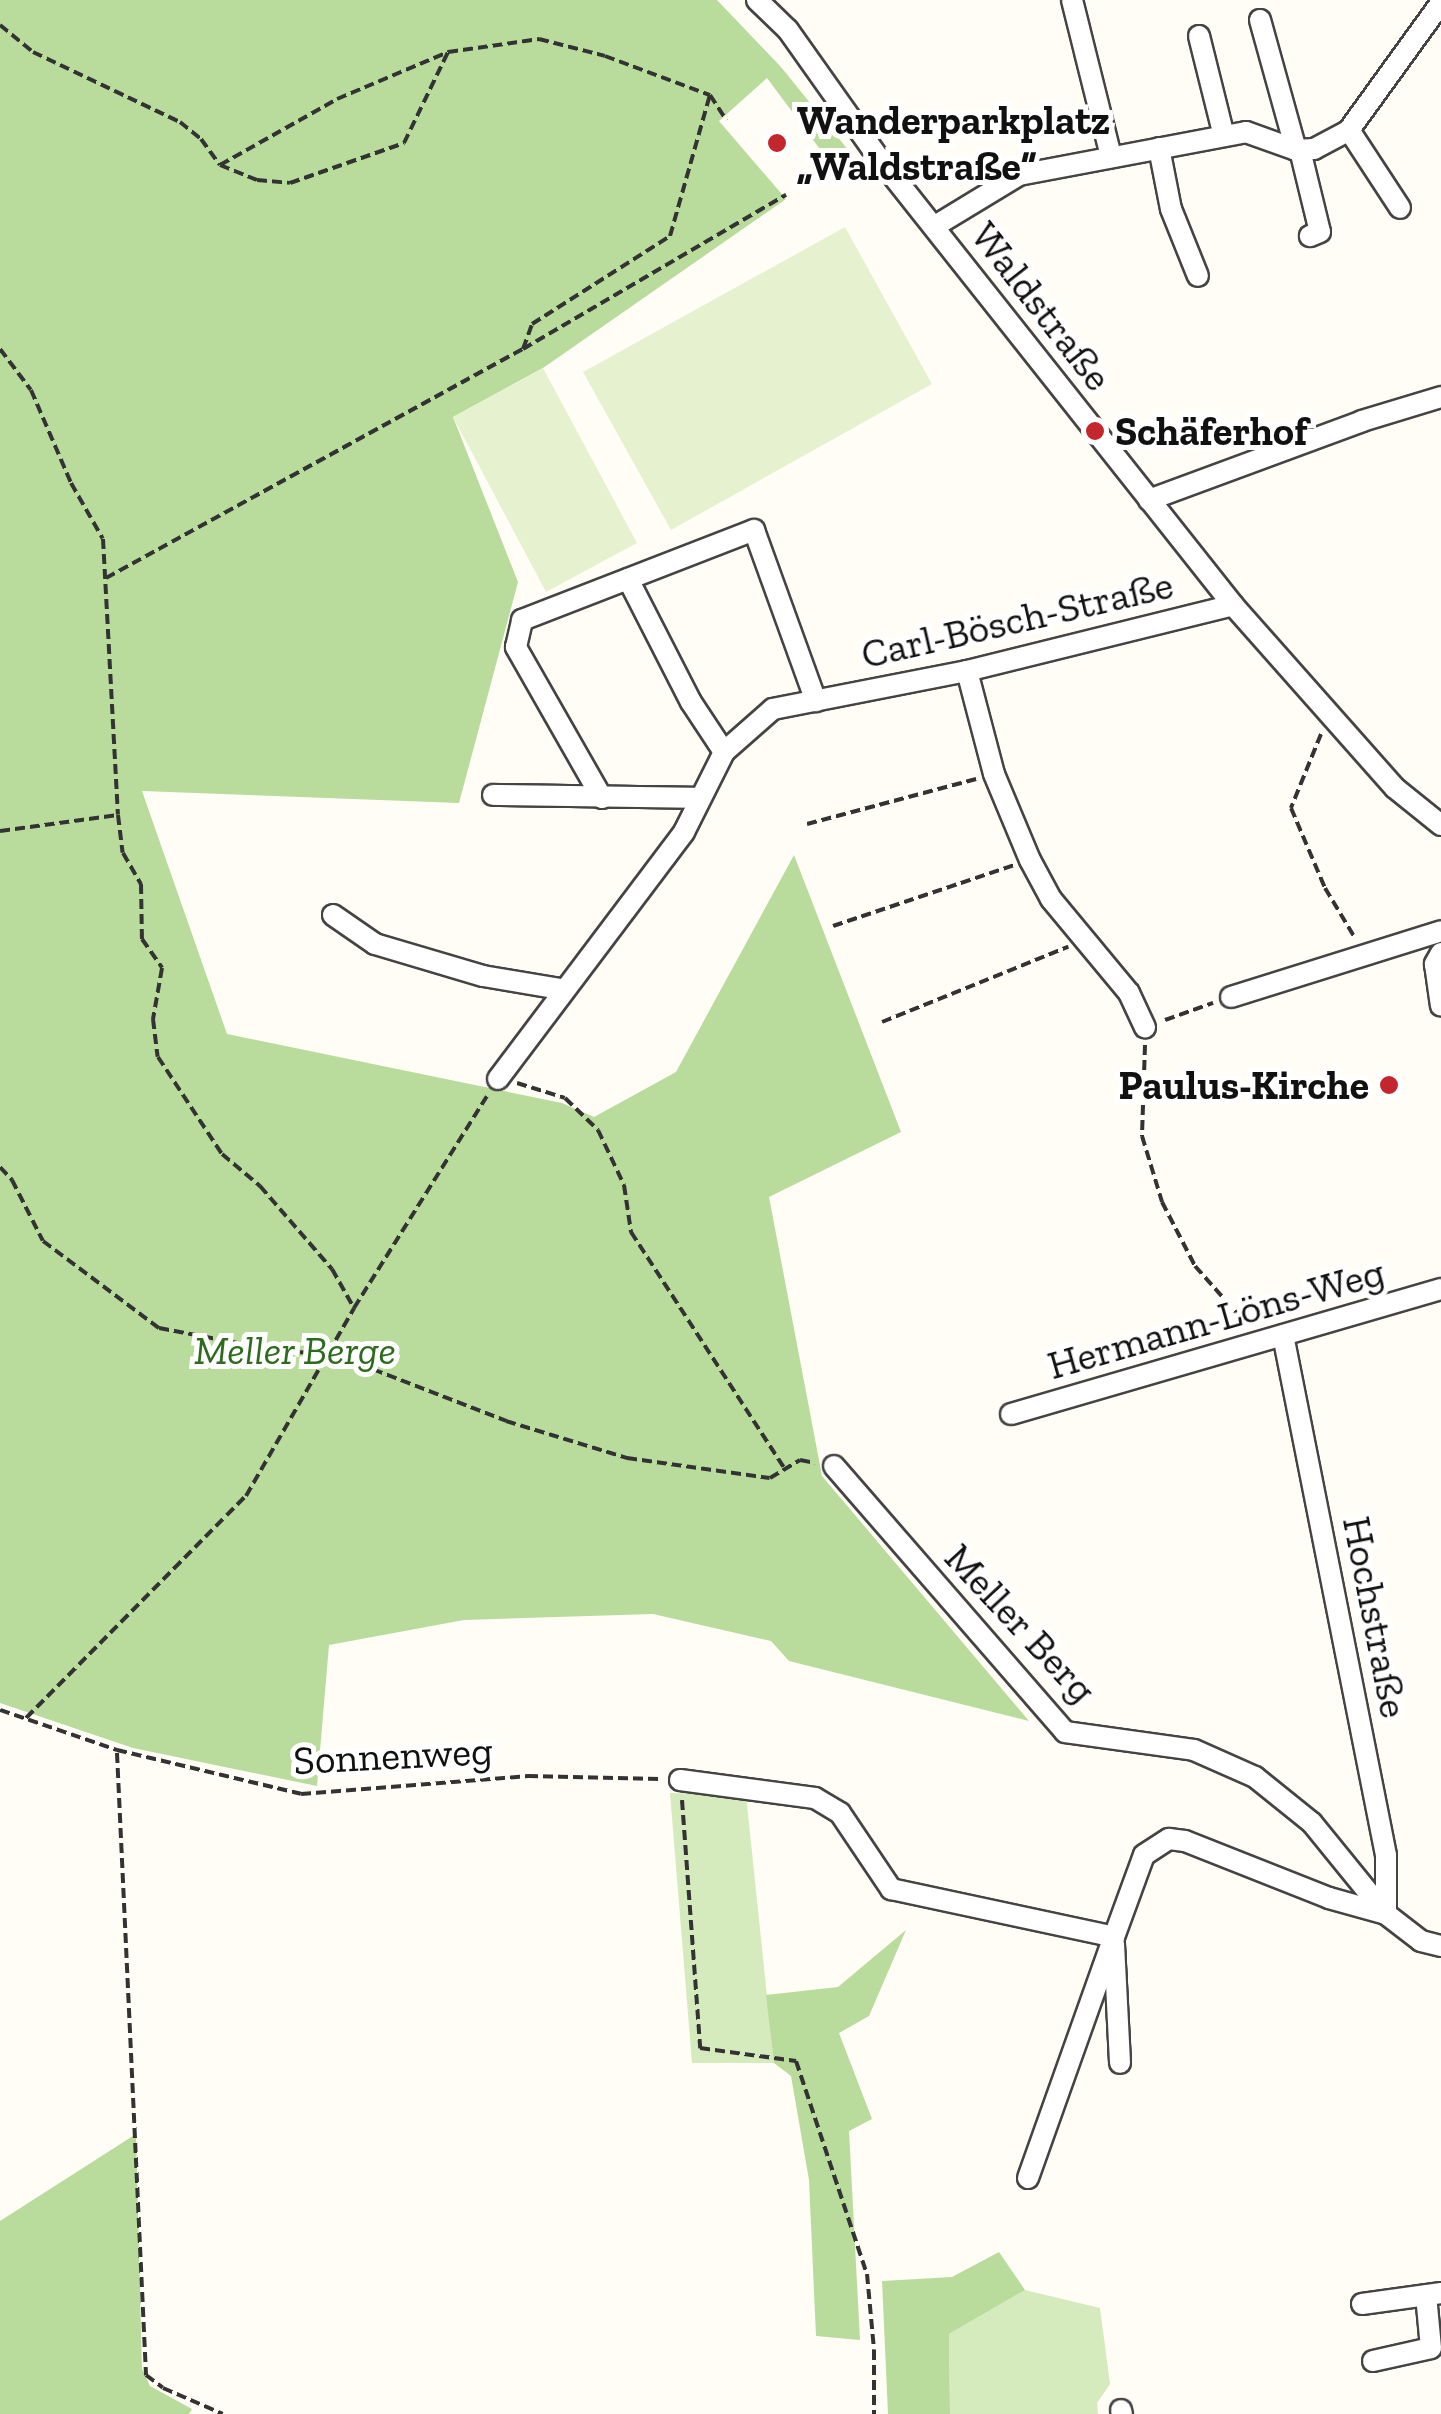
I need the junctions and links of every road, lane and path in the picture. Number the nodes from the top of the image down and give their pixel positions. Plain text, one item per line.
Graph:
1 (757, 0) edge
2 (1072, 0) edge
3 (1441, 3) edge
4 (1260, 20) dead end
5 (0, 24) edge
6 (1199, 36) dead end
7 (448, 52) junction
8 (710, 95) junction
9 (726, 120) dead end
10 (1350, 130) junction
11 (1224, 136) junction
12 (1158, 148) junction
13 (1298, 150) junction
14 (1111, 157) junction
15 (220, 165) junction
16 (786, 195) dead end
17 (1400, 208) dead end
18 (935, 226) junction
19 (1310, 236) dead end
20 (1198, 276) dead end
21 (0, 349) edge
22 (523, 349) junction
23 (1441, 397) edge
24 (1148, 500) junction
25 (106, 578) junction
26 (628, 579) junction
27 (1233, 605) junction
28 (967, 671) junction
29 (816, 701) junction
30 (1329, 716) junction
31 (724, 752) junction
32 (994, 774) junction
33 (492, 796) dead end
34 (602, 798) junction
35 (698, 798) junction
36 (118, 816) junction
37 (807, 824) dead end
38 (1441, 825) edge
39 (0, 831) edge
40 (1030, 860) junction
41 (332, 916) dead end
42 (833, 926) dead end
43 (1441, 931) edge
44 (1088, 939) junction
45 (1441, 952) edge
46 (1366, 957) junction
47 (562, 989) junction
48 (1231, 996) joint
49 (1441, 1006) edge
50 (882, 1022) dead end
51 (1145, 1027) junction
52 (498, 1079) junction
53 (0, 1167) edge
54 (1441, 1288) edge
55 (354, 1308) junction
56 (1283, 1335) junction
57 (331, 1353) junction
58 (1010, 1414) dead end
59 (834, 1466) joint
60 (785, 1469) junction
61 (0, 1710) edge
62 (26, 1718) junction
63 (117, 1750) junction
64 (680, 1780) junction
65 (1386, 1914) junction
66 (1114, 1937) junction
67 (1441, 1946) edge
68 (1120, 2062) dead end
69 (1028, 2178) dead end
70 (1434, 2294) edge
71 (1362, 2304) dead end
72 (1373, 2362) dead end
73 (224, 2414) edge
74 (874, 2414) edge

1 - 18 street, Waldstraße
2 - 14 street
3 - 10 street
4 - 13 street
5 - 15 path
6 - 11 street
7 - 8 path
7 - 15 path
7 - 15 path
8 - 9 path
8 - 22 path
10 - 13 street
10 - 17 street
11 - 12 street
11 - 13 street
12 - 14 street
12 - 20 street
13 - 19 street
14 - 18 street
16 - 22 path
18 - 24 street, Waldstraße
21 - 25 path
22 - 25 path
23 - 24 street
24 - 27 street, Waldstraße
25 - 36 path
26 - 29 street, Carl-Bösch-Straße
26 - 31 street
26 - 34 street, Carl-Bösch-Straße
27 - 28 street, Carl-Bösch-Straße
27 - 30 street, Waldstraße
28 - 29 street, Carl-Bösch-Straße
28 - 32 street
29 - 31 street, Carl-Bösch-Straße
30 - 38 street, Waldstraße
30 - 46 path
31 - 35 street, Carl-Bösch-Straße
32 - 37 path
32 - 40 street
33 - 34 street
34 - 35 street
35 - 47 street, Carl-Bösch-Straße
36 - 39 path
36 - 55 path
40 - 42 path
40 - 44 street
41 - 47 street
43 - 46 street
44 - 50 path
44 - 51 street
45 - 49 street
46 - 48 street
47 - 52 street, Carl-Bösch-Straße
48 - 51 path
51 - 56 path
52 - 55 path
52 - 60 path
53 - 57 path
54 - 56 street, Hermann-Löns-Weg
55 - 57 path
56 - 58 street, Hermann-Löns-Weg
56 - 65 street, Hochstraße
57 - 60 path
57 - 62 path
59 - 60 path
59 - 65 street, Meller Berg
61 - 62 path, Sonnenweg
62 - 63 path, Sonnenweg
63 - 64 path, Sonnenweg
63 - 73 path
64 - 66 street
64 - 74 path
65 - 66 street
65 - 67 street
66 - 68 street
66 - 69 street
70 - 71 street
70 - 72 street

